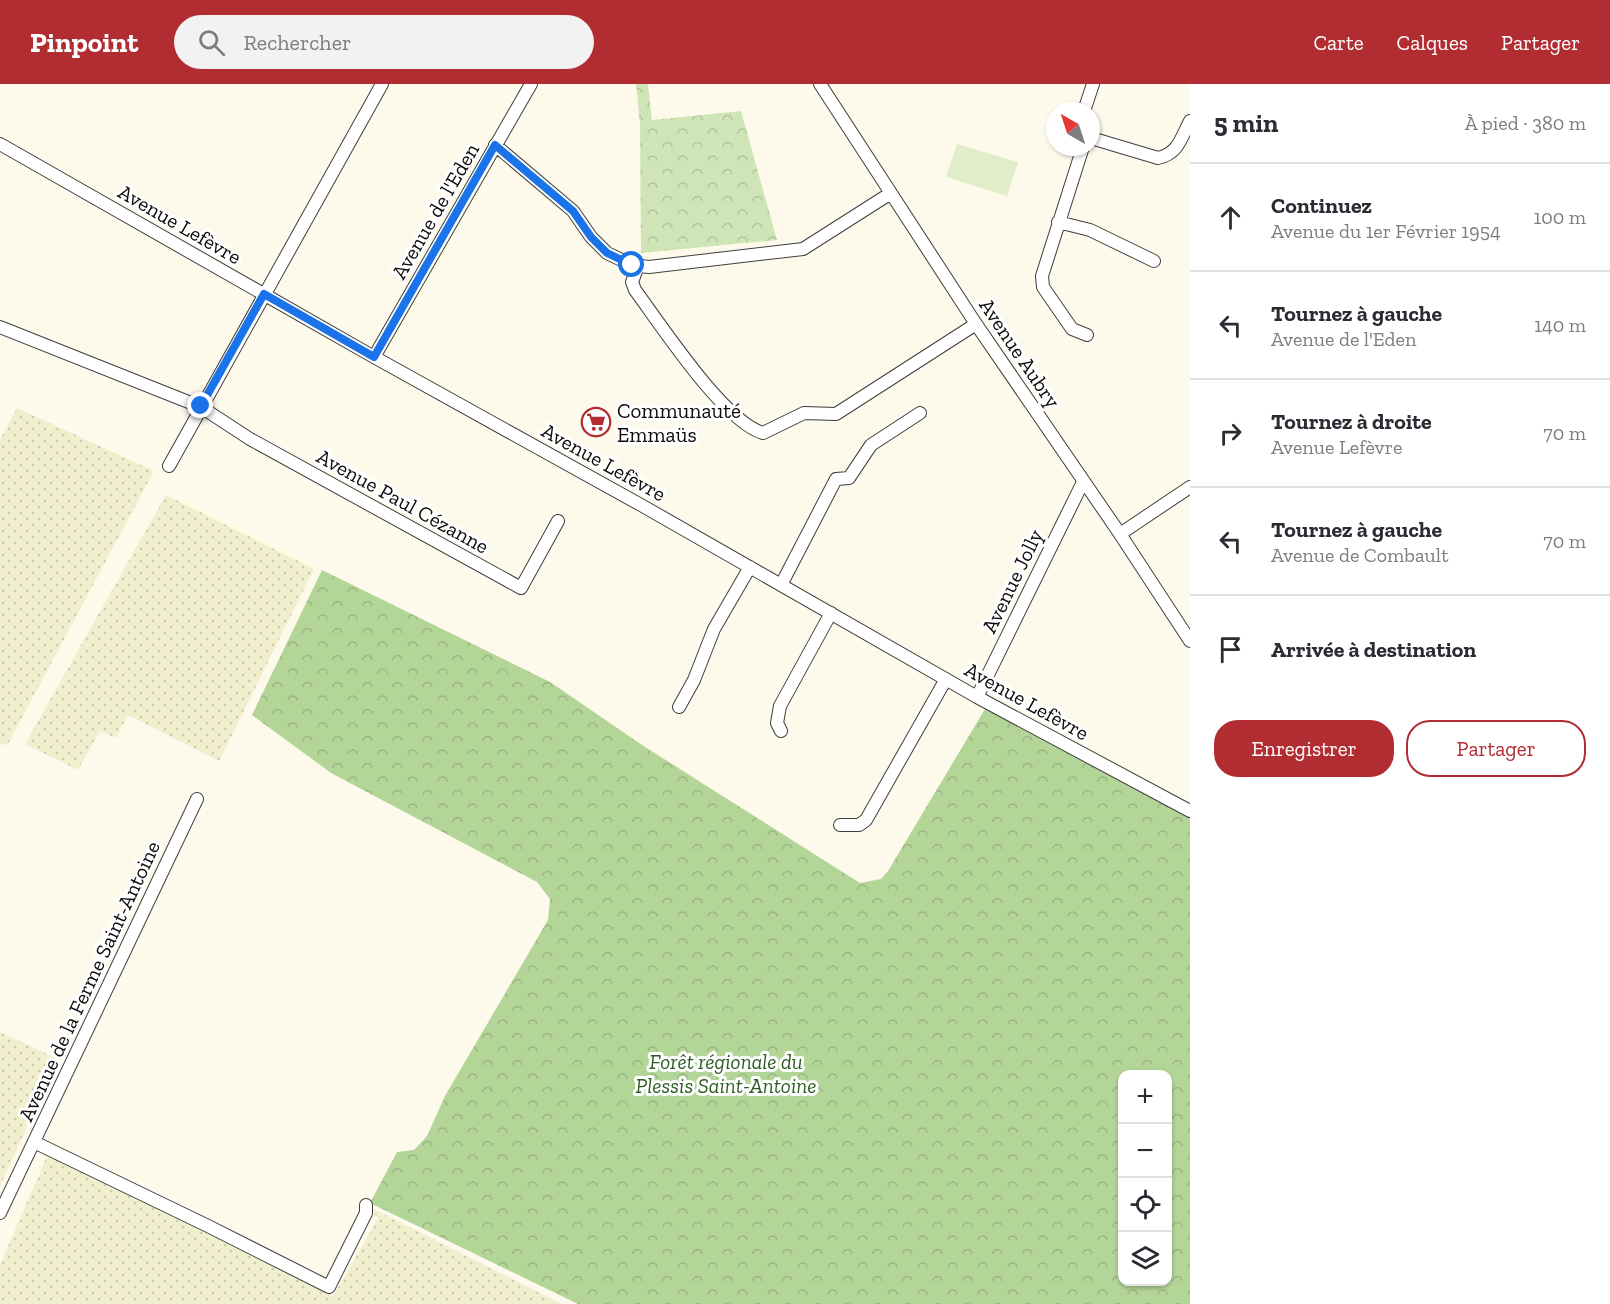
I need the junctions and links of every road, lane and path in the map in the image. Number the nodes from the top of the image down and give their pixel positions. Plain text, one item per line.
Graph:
1 (382, 84) edge
2 (531, 84) edge
3 (820, 84) edge
4 (1093, 84) edge
5 (1087, 102) edge
6 (1190, 121) edge
7 (1100, 141) edge
8 (0, 144) edge
9 (495, 145) junction
10 (1080, 156) edge
11 (891, 193) junction
12 (1058, 222) junction
13 (1154, 261) dead end
14 (638, 266) junction
15 (264, 294) junction
16 (976, 324) junction
17 (0, 327) edge
18 (1087, 335) dead end
19 (374, 357) junction
20 (201, 406) junction
21 (920, 413) dead end
22 (168, 466) dead end
23 (1083, 482) junction
24 (1190, 487) edge
25 (558, 521) dead end
26 (1120, 534) junction
27 (750, 567) junction
28 (782, 585) junction
29 (831, 613) junction
30 (1190, 641) edge
31 (946, 679) junction
32 (977, 697) junction
33 (679, 707) dead end
34 (781, 731) dead end
35 (197, 799) dead end
36 (1190, 811) edge
37 (840, 825) dead end
38 (34, 1142) junction
39 (366, 1204) dead end
40 (0, 1213) edge

1 - 15 street
2 - 9 street, Avenue de l'Eden
3 - 11 street, Avenue Aubry
4 - 5 street
6 - 7 street
8 - 15 street, Avenue Lefèvre
9 - 14 street
9 - 19 street, Avenue de l'Eden
10 - 12 street
11 - 14 street
11 - 16 street, Avenue Aubry
12 - 13 street
12 - 18 street
14 - 16 street
15 - 19 street, Avenue Lefèvre
15 - 20 street
16 - 23 street, Avenue Aubry
17 - 20 street
19 - 27 street, Avenue Lefèvre
20 - 22 street
20 - 25 street, Avenue Paul Cézanne
21 - 28 street
23 - 26 street, Avenue Aubry
23 - 32 street, Avenue Jolly
24 - 26 street
26 - 30 street, Avenue Aubry
27 - 28 street, Avenue Lefèvre
27 - 33 street
28 - 29 street, Avenue Lefèvre
29 - 31 street, Avenue Lefèvre
29 - 34 street
31 - 32 street, Avenue Lefèvre
31 - 37 street
32 - 36 street, Avenue Lefèvre
35 - 38 street, Avenue de la Ferme Saint-Antoine
38 - 39 street
38 - 40 street, Avenue de la Ferme Saint-Antoine

